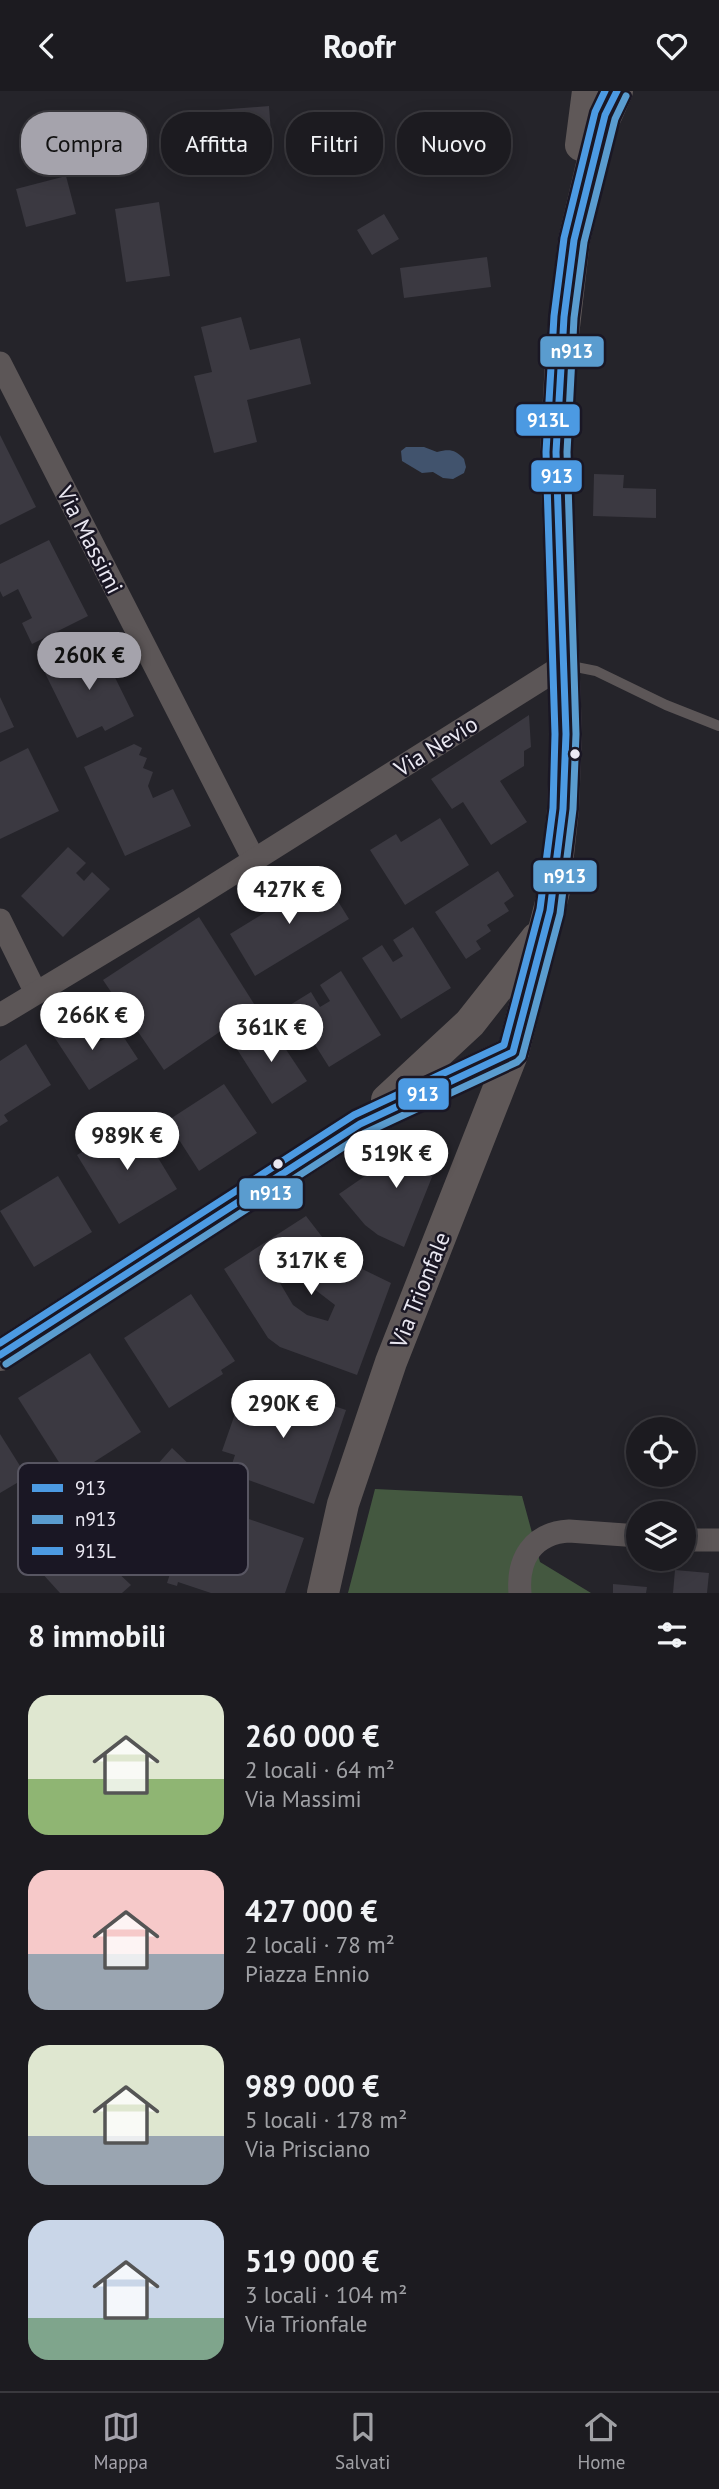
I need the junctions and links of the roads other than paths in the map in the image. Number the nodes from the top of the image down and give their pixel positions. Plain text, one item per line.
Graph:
1 (588, 91) edge
2 (617, 91) edge
3 (575, 240) junction
4 (0, 363) edge
5 (564, 666) junction
6 (719, 726) edge
7 (254, 860) junction
8 (0, 921) edge
9 (547, 927) junction
10 (36, 993) junction
11 (0, 1015) edge
12 (513, 1052) junction
13 (360, 1124) junction
14 (0, 1356) edge
15 (626, 1535) edge
16 (696, 1539) edge
17 (719, 1540) edge
18 (323, 1593) edge
19 (520, 1593) edge

1 - 3 main road, Via Trionfale
2 - 3 main road, Via Trionfale
3 - 5 main road, Via Trionfale
4 - 7 street, Via Massimi
5 - 6 lane
5 - 7 street, Via Nevio
5 - 9 main road, Via Trionfale
7 - 10 street, Via Nevio
8 - 10 street
9 - 12 main road, Via Trionfale
9 - 13 main road
10 - 11 street, Via Nevio
12 - 13 main road
12 - 18 main road, Via Trionfale
13 - 14 main road
15 - 19 street
16 - 17 street

